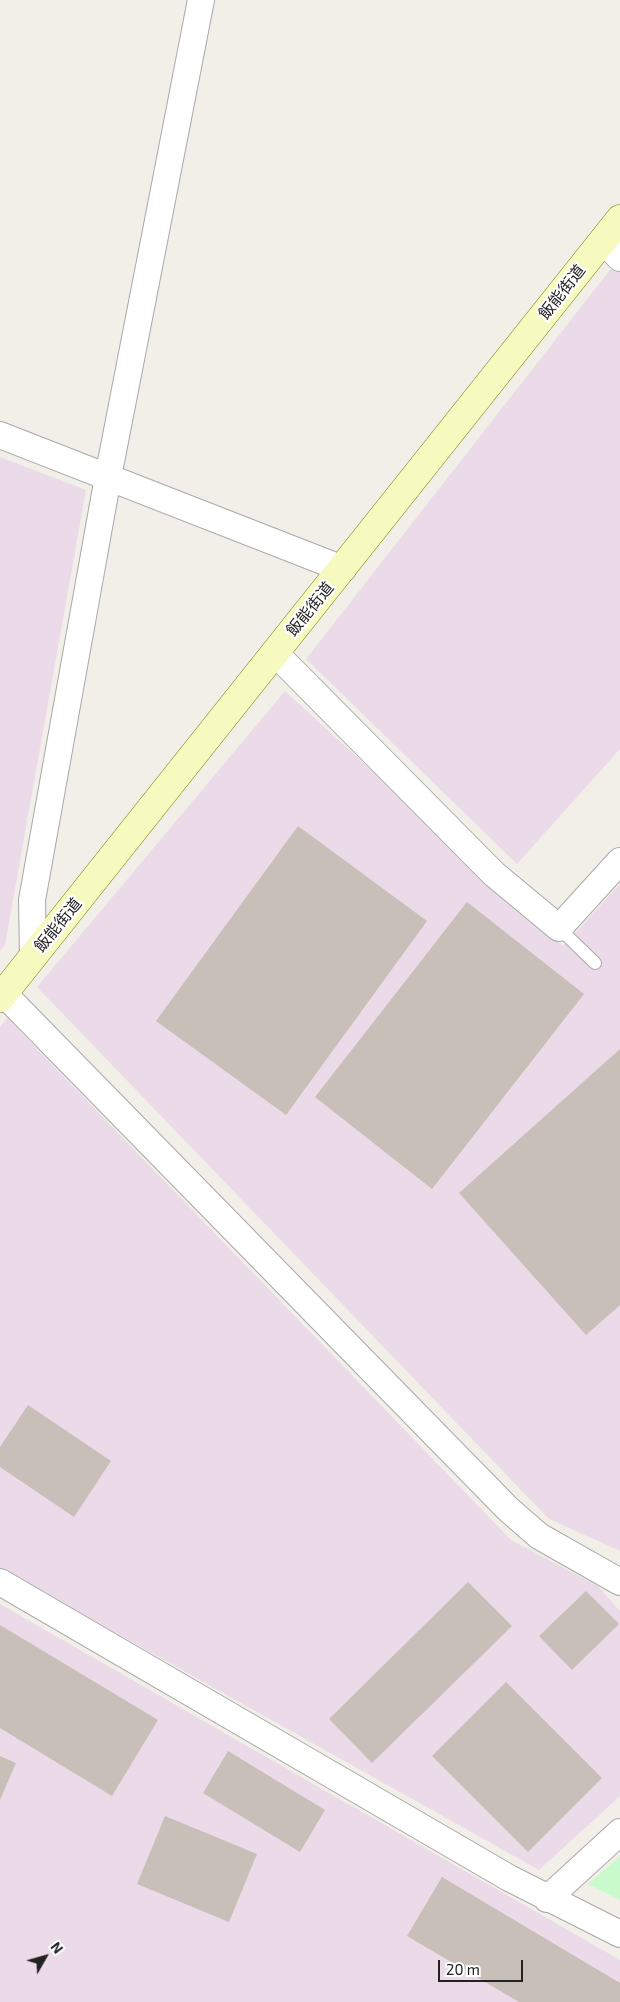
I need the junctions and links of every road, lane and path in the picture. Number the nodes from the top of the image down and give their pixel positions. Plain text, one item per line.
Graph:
1 (201, 0) edge
2 (620, 218) edge
3 (612, 249) edge
4 (0, 435) edge
5 (108, 477) junction
6 (342, 569) junction
7 (275, 653) junction
8 (620, 861) edge
9 (559, 928) junction
10 (33, 956) junction
11 (595, 963) dead end
12 (2, 996) edge
13 (0, 1582) edge
14 (620, 1582) edge
15 (620, 1832) edge
16 (547, 1899) junction
17 (620, 1934) edge

1 - 5 street
2 - 3 street, 飯能街道
3 - 6 street, 飯能街道
4 - 5 street
5 - 6 street
5 - 10 street
6 - 7 street, 飯能街道
7 - 9 street
7 - 10 street, 飯能街道
8 - 9 street
9 - 11 lane
10 - 12 street, 飯能街道
12 - 14 street
13 - 16 street
15 - 16 street
16 - 17 street

